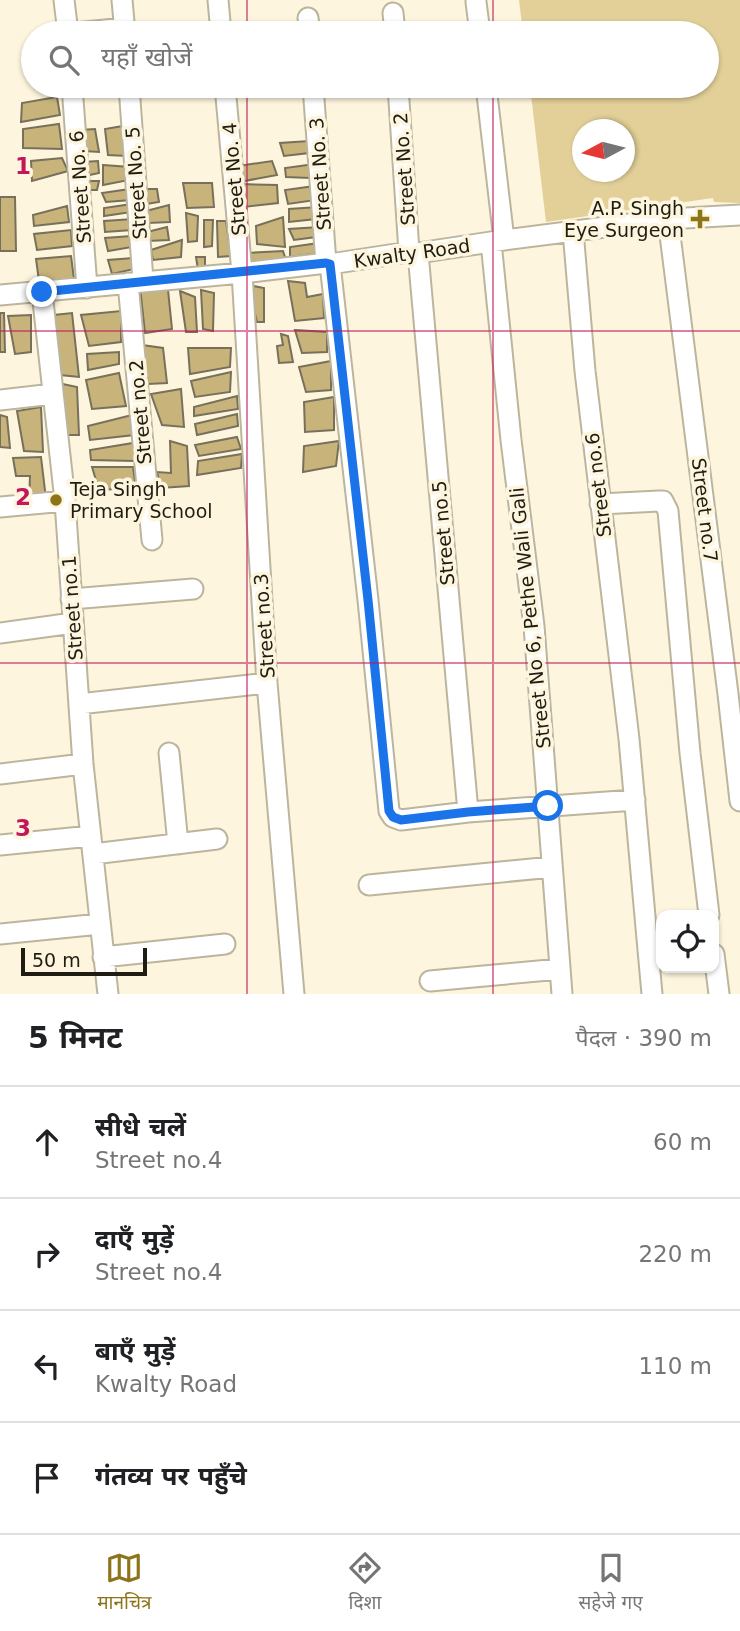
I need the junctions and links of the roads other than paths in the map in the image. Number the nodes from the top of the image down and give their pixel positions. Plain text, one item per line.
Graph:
1 (64, 0) edge
2 (121, 0) edge
3 (218, 0) edge
4 (476, 2) dead end
5 (394, 13) dead end
6 (67, 21) edge
7 (124, 21) edge
8 (220, 21) edge
9 (394, 21) edge
10 (478, 21) edge
11 (73, 98) edge
12 (129, 98) edge
13 (226, 98) edge
14 (314, 98) edge
15 (399, 98) edge
16 (487, 98) edge
17 (740, 215) edge
18 (668, 219) junction
19 (573, 231) junction
20 (498, 241) junction
21 (414, 252) junction
22 (328, 264) junction
23 (242, 273) junction
24 (136, 282) junction
25 (88, 288) junction
26 (42, 292) junction
27 (0, 295) edge
28 (53, 394) junction
29 (0, 400) edge
30 (65, 501) junction
31 (600, 504) junction
32 (0, 507) edge
33 (152, 540) dead end
34 (193, 589) dead end
35 (71, 599) junction
36 (73, 623) junction
37 (0, 633) edge
38 (267, 683) junction
39 (734, 694) edge
40 (79, 704) junction
41 (169, 753) dead end
42 (83, 764) junction
43 (0, 774) edge
44 (635, 800) junction
45 (740, 801) edge
46 (548, 806) junction
47 (468, 812) junction
48 (217, 839) dead end
49 (178, 844) junction
50 (0, 845) edge
51 (92, 845) junction
52 (552, 867) junction
53 (369, 885) dead end
54 (708, 910) edge
55 (100, 924) junction
56 (0, 934) edge
57 (225, 944) dead end
58 (103, 957) junction
59 (560, 969) junction
60 (716, 973) edge
61 (430, 981) dead end
62 (293, 987) edge
63 (108, 994) edge
64 (562, 994) edge
65 (652, 994) edge
66 (719, 994) edge

1 - 6 street
2 - 7 street
3 - 8 street
4 - 10 street
5 - 9 street
11 - 25 street, Street No. 6
12 - 24 street, Street No. 5
13 - 23 street, Street No. 4
14 - 22 street, Street No. 3
15 - 21 street, Street No. 2
16 - 20 street, Street No 6, Pethe Wali Gali
17 - 18 street, Kwalty Road
18 - 19 street, Kwalty Road
18 - 39 street, Street no.7
19 - 20 street, Kwalty Road
19 - 31 street, Street no.6
20 - 21 street, Kwalty Road
20 - 46 street, Street No 6, Pethe Wali Gali
21 - 22 street, Kwalty Road
21 - 47 street, Street no.5
22 - 23 street, Kwalty Road
22 - 47 street, Street No. 3
23 - 24 street, Kwalty Road
23 - 38 street, Street no.3
24 - 25 street, Kwalty Road
24 - 33 street, Street no.2
25 - 26 street, Kwalty Road
26 - 27 street, Kwalty Road
26 - 28 street, Street no.1
28 - 29 street
28 - 30 street, Street no.1
30 - 32 street
30 - 35 street, Street no.1
31 - 44 street, Street no.6
31 - 54 street
34 - 35 street
35 - 36 street, Street no.1
36 - 37 street
36 - 40 street, Street no.1
38 - 40 street
38 - 62 street, Street no.3
39 - 45 street, Street no.7
40 - 42 street, Street no.1
41 - 49 street
42 - 43 street
42 - 51 street, Street no.1
44 - 46 street, Street No. 3
44 - 65 street, Street no.6
46 - 47 street, Street No. 3
46 - 52 street, Street No 6, Pethe Wali Gali
48 - 49 street
49 - 51 street
50 - 51 street
51 - 55 street, Street no.1
52 - 53 street
52 - 59 street, Street No 6, Pethe Wali Gali
55 - 56 street
55 - 58 street, Street no.1
57 - 58 street
58 - 63 street, Street no.1
59 - 61 street
59 - 64 street, Street No 6, Pethe Wali Gali
60 - 66 street

